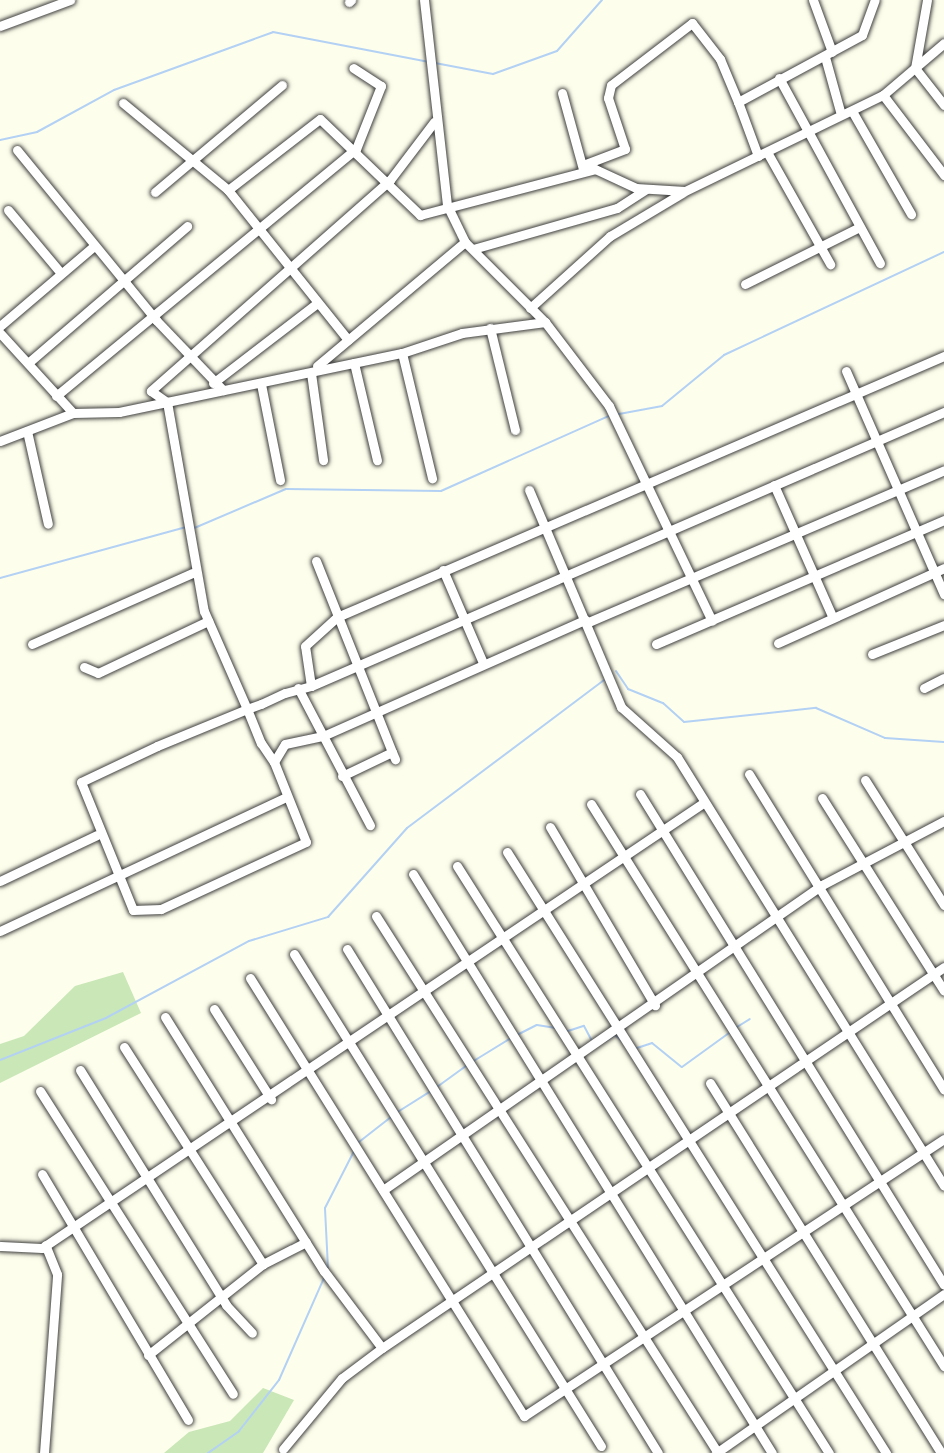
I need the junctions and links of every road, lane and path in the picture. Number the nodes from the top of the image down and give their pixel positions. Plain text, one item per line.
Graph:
1 (70, 0) edge
2 (424, 0) edge
3 (813, 0) edge
4 (875, 0) edge
5 (927, 0) edge
6 (55, 3) edge
7 (0, 26) edge
8 (944, 43) edge
9 (829, 55) junction
10 (353, 68) dead end
11 (915, 68) junction
12 (779, 78) junction
13 (282, 85) dead end
14 (562, 93) dead end
15 (883, 95) junction
16 (738, 102) junction
17 (123, 103) dead end
18 (944, 105) edge
19 (840, 111) junction
20 (852, 111) junction
21 (434, 122) junction
22 (807, 136) junction
23 (356, 149) junction
24 (17, 150) dead end
25 (763, 154) junction
26 (192, 162) junction
27 (583, 168) junction
28 (944, 175) edge
29 (390, 180) junction
30 (646, 189) junction
31 (228, 190) junction
32 (685, 191) junction
33 (155, 192) dead end
34 (447, 205) junction
35 (8, 210) dead end
36 (911, 214) dead end
37 (187, 226) dead end
38 (860, 227) junction
39 (256, 235) junction
40 (94, 246) junction
41 (469, 246) junction
42 (820, 246) junction
43 (880, 263) dead end
44 (830, 264) dead end
45 (286, 270) junction
46 (60, 272) junction
47 (122, 280) junction
48 (745, 284) dead end
49 (316, 304) junction
50 (530, 308) junction
51 (156, 320) junction
52 (545, 322) junction
53 (0, 326) edge
54 (490, 328) junction
55 (0, 333) edge
56 (348, 340) junction
57 (188, 353) junction
58 (402, 353) junction
59 (944, 356) edge
60 (28, 363) junction
61 (354, 363) junction
62 (313, 370) junction
63 (846, 371) dead end
64 (213, 383) junction
65 (261, 384) junction
66 (223, 390) junction
67 (856, 393) junction
68 (56, 396) junction
69 (167, 402) junction
70 (944, 412) edge
71 (73, 413) junction
72 (515, 430) dead end
73 (27, 431) junction
74 (0, 441) edge
75 (876, 442) junction
76 (323, 460) dead end
77 (377, 460) dead end
78 (944, 470) edge
79 (432, 478) dead end
80 (280, 480) dead end
81 (650, 482) junction
82 (774, 485) junction
83 (529, 490) dead end
84 (899, 492) junction
85 (944, 520) edge
86 (48, 524) dead end
87 (671, 528) junction
88 (547, 530) junction
89 (795, 532) junction
90 (916, 532) junction
91 (316, 561) dead end
92 (443, 570) junction
93 (939, 570) edge
94 (192, 573) junction
95 (564, 576) junction
96 (813, 577) junction
97 (693, 581) junction
98 (944, 594) edge
99 (832, 616) junction
100 (337, 617) junction
101 (463, 620) junction
102 (208, 621) junction
103 (585, 621) junction
104 (712, 621) junction
105 (944, 625) edge
106 (778, 643) dead end
107 (32, 644) dead end
108 (656, 644) dead end
109 (872, 654) dead end
110 (483, 663) junction
111 (84, 667) dead end
112 (353, 667) junction
113 (944, 678) edge
114 (311, 686) junction
115 (298, 688) junction
116 (924, 688) dead end
117 (247, 709) junction
118 (373, 710) junction
119 (323, 736) junction
120 (274, 762) junction
121 (749, 774) dead end
122 (342, 776) junction
123 (865, 780) dead end
124 (640, 794) dead end
125 (286, 797) junction
126 (822, 798) dead end
127 (703, 803) junction
128 (591, 804) dead end
129 (944, 821) edge
130 (370, 825) dead end
131 (550, 827) dead end
132 (97, 835) junction
133 (661, 835) junction
134 (901, 843) junction
135 (507, 852) dead end
136 (623, 856) junction
137 (860, 861) junction
138 (457, 866) dead end
139 (413, 874) dead end
140 (114, 877) junction
141 (0, 881) edge
142 (585, 883) junction
143 (822, 885) junction
144 (944, 905) edge
145 (543, 911) junction
146 (376, 916) dead end
147 (777, 918) junction
148 (0, 931) edge
149 (502, 939) junction
150 (734, 945) junction
151 (347, 949) dead end
152 (294, 954) dead end
153 (467, 961) junction
154 (944, 967) edge
155 (697, 976) junction
156 (934, 976) junction
157 (250, 978) dead end
158 (944, 991) edge
159 (424, 992) junction
160 (891, 1004) junction
161 (655, 1005) junction
162 (214, 1009) dead end
163 (386, 1015) junction
164 (165, 1017) dead end
165 (615, 1030) junction
166 (849, 1033) junction
167 (349, 1042) junction
168 (124, 1047) dead end
169 (577, 1054) junction
170 (806, 1062) junction
171 (80, 1070) dead end
172 (312, 1072) junction
173 (537, 1080) junction
174 (710, 1083) dead end
175 (767, 1088) junction
176 (944, 1090) edge
177 (40, 1091) dead end
178 (271, 1099) junction
179 (499, 1107) junction
180 (726, 1114) junction
181 (231, 1123) junction
182 (458, 1135) junction
183 (686, 1137) junction
184 (944, 1139) edge
185 (192, 1148) junction
186 (922, 1152) junction
187 (423, 1161) junction
188 (644, 1164) junction
189 (42, 1174) dead end
190 (151, 1175) junction
191 (881, 1176) junction
192 (944, 1186) edge
193 (383, 1190) junction
194 (609, 1192) junction
195 (112, 1204) junction
196 (840, 1204) junction
197 (567, 1222) junction
198 (71, 1230) junction
199 (801, 1231) junction
200 (306, 1242) junction
201 (45, 1245) junction
202 (0, 1246) edge
203 (533, 1247) junction
204 (760, 1256) junction
205 (263, 1264) junction
206 (491, 1278) junction
207 (724, 1283) junction
208 (944, 1285) edge
209 (944, 1294) edge
210 (222, 1297) junction
211 (454, 1303) junction
212 (681, 1311) junction
213 (912, 1315) junction
214 (189, 1326) junction
215 (252, 1333) dead end
216 (642, 1338) junction
217 (876, 1343) junction
218 (382, 1348) junction
219 (148, 1355) junction
220 (608, 1364) junction
221 (944, 1366) edge
222 (834, 1376) junction
223 (563, 1391) junction
224 (233, 1394) dead end
225 (795, 1401) junction
226 (188, 1420) dead end
227 (754, 1423) junction
228 (601, 1446) dead end
229 (283, 1449) dead end
230 (44, 1453) edge
231 (658, 1453) edge
232 (717, 1453) edge
233 (772, 1453) edge
234 (829, 1453) edge
235 (886, 1453) edge
236 (941, 1453) edge

1 - 6 street
2 - 21 street
3 - 9 street
4 - 9 street
5 - 11 street
6 - 7 street
8 - 11 street
9 - 12 street
9 - 19 street
10 - 23 street
11 - 15 street
11 - 18 street
12 - 16 street
12 - 22 street
13 - 26 street
14 - 27 street
15 - 20 street
15 - 28 street
16 - 25 street
16 - 27 street
17 - 26 street
19 - 20 street
19 - 22 street
20 - 36 street
21 - 29 street
21 - 34 street
22 - 25 street
22 - 38 street
23 - 29 street
23 - 31 street
23 - 39 street
24 - 40 street
25 - 32 street
25 - 42 street
26 - 31 street
26 - 33 street
27 - 30 street
27 - 34 street
29 - 34 street
29 - 45 street
30 - 32 street
30 - 41 street
31 - 39 street
32 - 50 street
34 - 41 street
35 - 46 street
37 - 47 street
38 - 42 street
38 - 43 street
39 - 45 street
39 - 51 street
40 - 46 street
40 - 47 street
41 - 50 street
41 - 56 street
42 - 44 street
42 - 48 street
45 - 49 street
45 - 57 street
46 - 53 street
47 - 51 street
47 - 60 street
49 - 56 street
49 - 64 street
50 - 52 street
51 - 57 street
51 - 68 street
52 - 54 street
52 - 81 street
54 - 58 street
54 - 72 street
55 - 60 street
56 - 62 street
57 - 64 street
57 - 69 street
58 - 61 street
58 - 79 street
59 - 67 street
60 - 68 street
61 - 62 street
61 - 77 street
62 - 65 street
62 - 76 street
63 - 67 street
64 - 66 street
65 - 66 street
65 - 80 street
66 - 69 street
67 - 75 street
67 - 81 street
68 - 71 street
69 - 71 street
69 - 94 street
70 - 75 street
71 - 73 street
73 - 74 street
73 - 86 street
75 - 82 street
75 - 84 street
78 - 84 street
81 - 87 street
81 - 88 street
82 - 87 street
82 - 89 street
83 - 88 street
84 - 89 street
84 - 90 street
85 - 90 street
87 - 95 street
87 - 97 street
88 - 92 street
88 - 95 street
89 - 96 street
89 - 97 street
90 - 93 street
90 - 96 street
91 - 100 street
92 - 100 street
92 - 101 street
93 - 98 street
93 - 99 street
94 - 102 street
94 - 107 street
95 - 101 street
95 - 103 street
96 - 99 street
96 - 104 street
97 - 103 street
97 - 104 street
99 - 106 street
100 - 112 street
100 - 114 street
101 - 110 street
101 - 112 street
102 - 111 street
102 - 117 street
103 - 110 street
103 - 127 street
104 - 108 street
105 - 109 street
110 - 118 street
112 - 114 street
112 - 118 street
113 - 116 street
114 - 115 street
115 - 117 street
115 - 119 street
117 - 120 street
117 - 132 street
118 - 119 street
118 - 122 street
119 - 120 street
119 - 122 street
120 - 125 street
121 - 143 street
122 - 130 street
123 - 134 street
124 - 133 street
125 - 140 street
125 - 140 street
126 - 137 street
127 - 133 street
127 - 147 street
128 - 136 street
129 - 134 street
131 - 142 street
132 - 140 street
132 - 141 street
133 - 136 street
133 - 150 street
134 - 137 street
134 - 144 street
135 - 145 street
136 - 142 street
136 - 155 street
137 - 143 street
137 - 156 street
138 - 149 street
139 - 153 street
140 - 148 street
142 - 145 street
142 - 161 street
143 - 147 street
143 - 160 street
145 - 149 street
145 - 165 street
146 - 159 street
147 - 150 street
147 - 166 street
149 - 153 street
149 - 169 street
150 - 155 street
150 - 170 street
151 - 163 street
152 - 167 street
153 - 159 street
153 - 173 street
154 - 156 street
155 - 161 street
155 - 175 street
156 - 158 street
156 - 160 street
157 - 172 street
159 - 163 street
159 - 179 street
160 - 166 street
160 - 176 street
161 - 165 street
162 - 178 street
163 - 167 street
163 - 182 street
164 - 181 street
165 - 169 street
165 - 183 street
166 - 170 street
166 - 186 street
167 - 172 street
167 - 187 street
168 - 185 street
169 - 173 street
169 - 188 street
170 - 175 street
170 - 191 street
171 - 190 street
172 - 178 street
172 - 193 street
173 - 179 street
173 - 194 street
174 - 180 street
175 - 180 street
175 - 196 street
177 - 195 street
178 - 181 street
179 - 182 street
179 - 197 street
180 - 183 street
180 - 199 street
181 - 185 street
181 - 200 street
182 - 187 street
182 - 203 street
183 - 188 street
183 - 204 street
184 - 186 street
185 - 190 street
185 - 205 street
186 - 191 street
186 - 192 street
187 - 193 street
187 - 206 street
188 - 194 street
188 - 207 street
189 - 198 street
190 - 195 street
190 - 210 street
191 - 196 street
191 - 208 street
193 - 211 street
194 - 197 street
194 - 212 street
195 - 198 street
195 - 214 street
196 - 199 street
196 - 213 street
197 - 203 street
197 - 216 street
198 - 201 street
198 - 219 street
199 - 204 street
199 - 217 street
200 - 205 street
200 - 218 street
201 - 202 street
201 - 230 street
203 - 206 street
203 - 220 street
204 - 207 street
204 - 222 street
205 - 210 street
206 - 211 street
206 - 223 street
207 - 212 street
207 - 225 street
209 - 213 street
210 - 214 street
210 - 215 street
211 - 218 street
211 - 223 street
212 - 216 street
212 - 227 street
213 - 217 street
213 - 221 street
214 - 219 street
214 - 224 street
216 - 220 street
216 - 232 street
217 - 222 street
217 - 236 street
218 - 229 street
219 - 226 street
220 - 223 street
220 - 231 street
222 - 225 street
222 - 235 street
223 - 228 street
225 - 227 street
225 - 234 street
227 - 232 street
227 - 233 street

